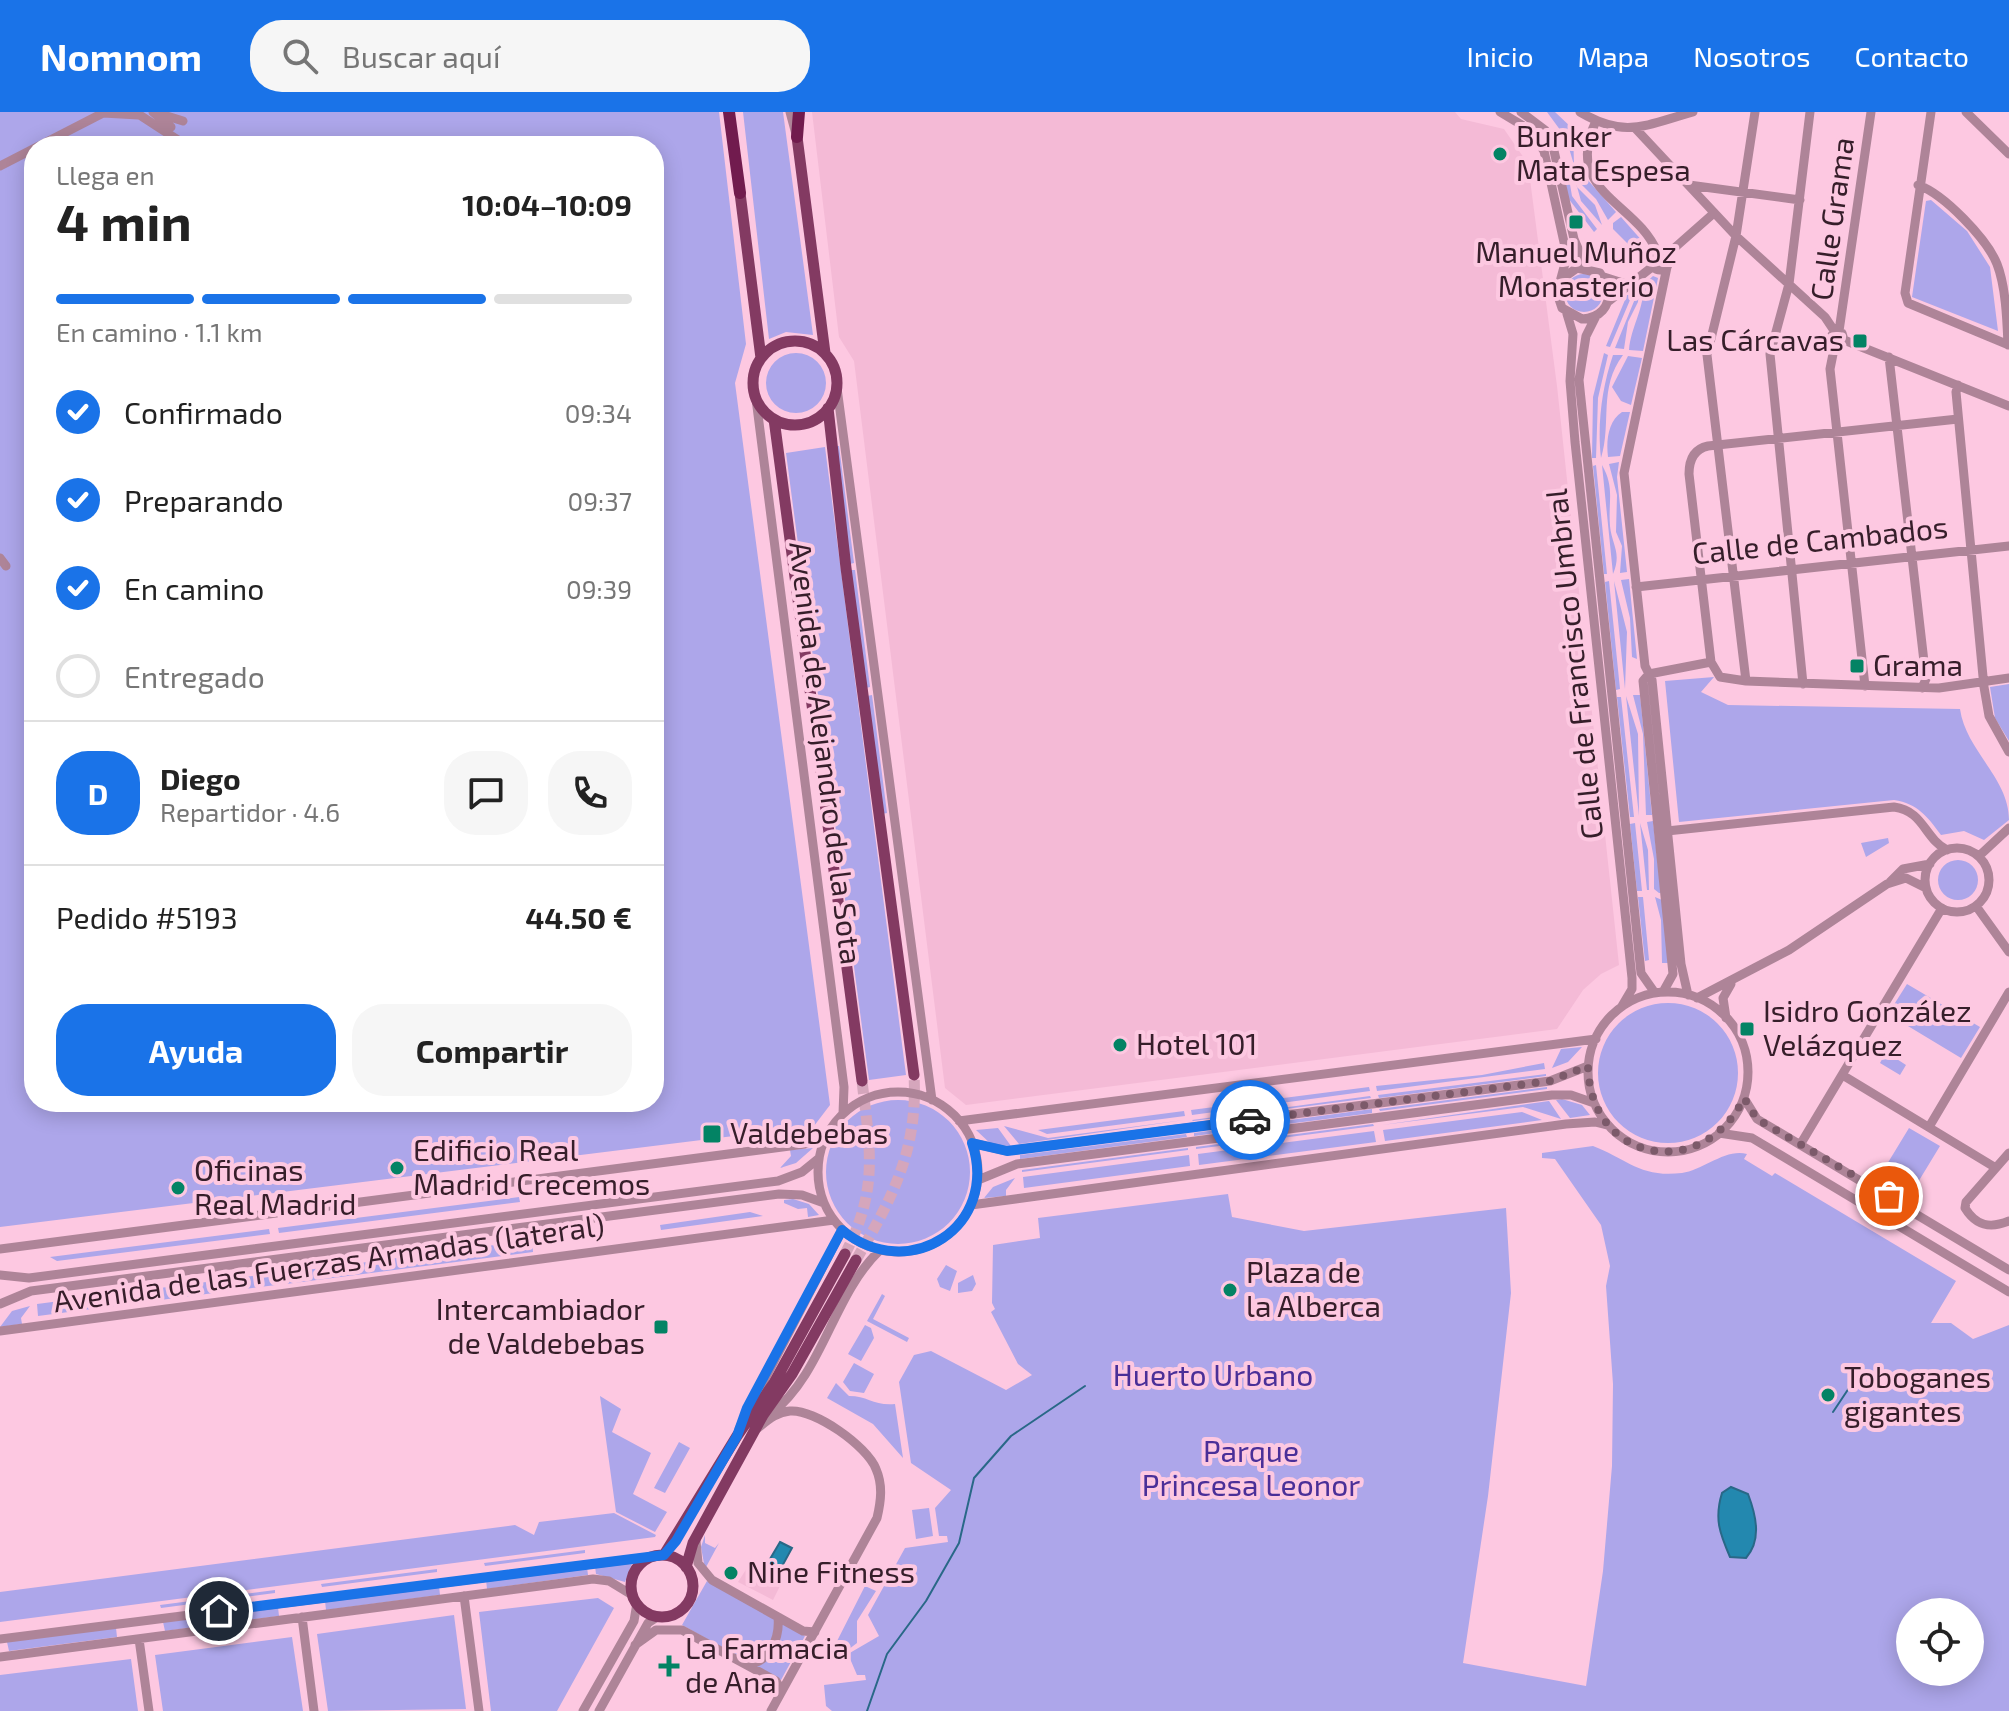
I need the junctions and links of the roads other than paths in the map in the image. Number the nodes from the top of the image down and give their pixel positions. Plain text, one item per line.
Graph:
1 (94, 112) edge
2 (104, 112) edge
3 (154, 112) edge
4 (729, 112) edge
5 (737, 112) edge
6 (790, 112) edge
7 (799, 112) edge
8 (1500, 112) edge
9 (1521, 112) edge
10 (1580, 112) edge
11 (1693, 112) edge
12 (1755, 112) edge
13 (1810, 112) edge
14 (1871, 112) edge
15 (1931, 112) edge
16 (1966, 112) edge
17 (137, 114) edge
18 (82, 121) junction
19 (1596, 121) junction
20 (1635, 128) junction
21 (55, 136) edge
22 (173, 136) edge
23 (176, 136) edge
24 (797, 137) junction
25 (24, 153) edge
26 (2009, 154) edge
27 (0, 166) edge
28 (1688, 185) junction
29 (1918, 185) junction
30 (1743, 192) junction
31 (740, 193) junction
32 (1800, 200) junction
33 (1714, 213) junction
34 (1736, 236) junction
35 (1665, 256) junction
36 (1586, 267) junction
37 (1652, 267) junction
38 (1604, 277) junction
39 (1563, 278) junction
40 (1789, 284) junction
41 (1629, 285) junction
42 (1609, 301) junction
43 (1567, 314) junction
44 (1596, 316) junction
45 (1838, 337) junction
46 (2008, 345) edge
47 (825, 353) junction
48 (1889, 357) junction
49 (761, 358) junction
50 (1958, 385) junction
51 (837, 388) junction
52 (756, 399) junction
53 (2009, 406) edge
54 (828, 408) junction
55 (774, 419) junction
56 (1958, 419) junction
57 (1896, 426) junction
58 (1836, 432) junction
59 (1778, 439) junction
60 (1719, 445) junction
61 (2009, 546) edge
62 (1971, 550) junction
63 (1911, 556) junction
64 (1851, 561) junction
65 (1794, 567) junction
66 (1733, 574) junction
67 (1701, 577) junction
68 (1636, 587) junction
69 (1711, 662) junction
70 (1649, 674) junction
71 (2009, 678) edge
72 (1746, 681) junction
73 (1985, 681) junction
74 (1803, 684) junction
75 (1865, 686) junction
76 (1922, 688) junction
77 (2009, 752) edge
78 (2009, 828) edge
79 (1667, 831) junction
80 (1947, 850) junction
81 (1979, 856) junction
82 (1930, 864) junction
83 (1887, 884) junction
84 (1926, 888) junction
85 (1976, 906) junction
86 (1942, 908) junction
87 (2009, 952) edge
88 (1737, 979) junction
89 (2009, 992) edge
90 (1659, 993) junction
91 (1692, 996) junction
92 (1622, 1006) junction
93 (1726, 1018) junction
94 (1596, 1039) junction
95 (1588, 1066) junction
96 (914, 1075) tunnel mouth
97 (1844, 1076) junction
98 (862, 1081) tunnel mouth
99 (1744, 1098) junction
100 (932, 1100) junction
101 (1594, 1103) junction
102 (843, 1114) junction
103 (959, 1121) junction
104 (1607, 1125) junction
105 (1929, 1127) junction
106 (1719, 1133) junction
107 (827, 1134) junction
108 (972, 1143) junction
109 (1800, 1145) junction
110 (2009, 1153) edge
111 (818, 1159) junction
112 (1996, 1168) junction
113 (978, 1180) junction
114 (824, 1203) junction
115 (971, 1205) junction
116 (834, 1220) junction
117 (2009, 1221) edge
118 (842, 1230) junction
119 (0, 1249) edge
120 (880, 1250) junction
121 (845, 1254) tunnel mouth
122 (856, 1260) tunnel mouth
123 (2009, 1270) edge
124 (0, 1275) edge
125 (2009, 1292) edge
126 (0, 1304) edge
127 (0, 1331) edge
128 (755, 1430) junction
129 (737, 1436) junction
130 (697, 1536) junction
131 (661, 1556) junction
132 (686, 1567) junction
133 (464, 1596) junction
134 (634, 1599) junction
135 (302, 1617) junction
136 (657, 1617) junction
137 (778, 1617) junction
138 (815, 1632) junction
139 (0, 1639) edge
140 (139, 1639) junction
141 (635, 1645) junction
142 (0, 1657) edge
143 (747, 1665) junction
144 (782, 1691) junction
145 (149, 1711) edge
146 (314, 1711) edge
147 (479, 1711) edge
148 (583, 1711) edge
149 (599, 1711) edge
150 (771, 1711) edge

1 - 18 street
2 - 17 street
2 - 18 street
3 - 23 street
4 - 31 highway
5 - 31 highway
6 - 24 street
7 - 24 highway
8 - 39 street
9 - 36 street
10 - 19 street
11 - 20 street
12 - 30 street
13 - 32 street
14 - 45 street, Calle Grama
15 - 29 street
16 - 26 street
17 - 22 street
18 - 21 street
19 - 20 street
19 - 35 street
20 - 28 street
24 - 47 main road
25 - 27 street
28 - 30 street
28 - 33 street
29 - 46 street
29 - 46 street
30 - 32 street
30 - 34 street
31 - 49 main road
32 - 40 street
33 - 34 street
33 - 35 street
34 - 40 street
34 - 60 street
35 - 37 street
35 - 37 street
35 - 68 street
36 - 38 street
36 - 39 street
37 - 41 street
38 - 41 street
38 - 42 street
39 - 43 street
40 - 45 street
40 - 59 street
41 - 42 street
42 - 44 street
43 - 44 street
43 - 92 street, Calle de Francisco Umbral
44 - 90 street, Calle de Francisco Umbral
45 - 48 street
45 - 58 street, Calle Grama
47 - 49 main road
47 - 51 main road
48 - 50 street
48 - 57 street
49 - 52 main road
50 - 53 street
50 - 56 street
51 - 54 main road
51 - 100 street, Avenida de Alejandro de la Sota
52 - 55 main road
52 - 102 street, Avenida de Alejandro de la Sota
54 - 55 main road
54 - 96 main road, Avenida de Alejandro de la Sota
55 - 98 main road, Avenida de Alejandro de la Sota
56 - 57 street
56 - 62 street
57 - 58 street
57 - 63 street
58 - 59 street
58 - 64 street, Calle Grama
59 - 60 street
59 - 65 street
60 - 66 street
60 - 67 street
61 - 62 street, Calle de Cambados
62 - 63 street, Calle de Cambados
62 - 73 street
63 - 64 street, Calle de Cambados
63 - 76 street
64 - 65 street, Calle de Cambados
64 - 75 street, Calle Grama
65 - 66 street, Calle de Cambados
65 - 74 street
66 - 67 street, Calle de Cambados
66 - 72 street
67 - 68 street, Calle de Cambados
67 - 69 street
68 - 70 street
69 - 70 street
69 - 72 street
70 - 79 street
70 - 90 street
71 - 73 street
72 - 74 street
73 - 76 street
73 - 77 street
74 - 75 street
75 - 76 street
78 - 81 street
79 - 80 street
79 - 91 street
80 - 81 street
80 - 82 street
81 - 85 street
82 - 83 street
82 - 84 street
83 - 84 street
83 - 88 street
84 - 86 street
85 - 86 street
85 - 87 street
86 - 97 street
88 - 91 street
88 - 93 street
89 - 105 street
90 - 91 street
90 - 92 street
91 - 93 street
92 - 94 street
93 - 99 street
94 - 95 street
94 - 103 street
95 - 101 street
95 - 108 street
97 - 105 street
97 - 109 street
99 - 106 street
99 - 109 street
100 - 102 street
100 - 103 street
101 - 104 street
101 - 113 street
102 - 107 street
103 - 108 street
104 - 106 street
104 - 115 street
105 - 112 street
106 - 125 street
107 - 111 street
107 - 119 street
108 - 113 street
109 - 123 street
110 - 112 street
111 - 114 street
111 - 124 street
112 - 117 street
113 - 115 street
114 - 116 street
114 - 126 street
115 - 120 street
116 - 118 street
116 - 127 street, Avenida de las Fuerzas Armadas (lateral)
118 - 120 street
118 - 129 street
120 - 128 street
121 - 129 main road
122 - 128 main road
128 - 130 main road
128 - 138 street
129 - 131 main road
130 - 132 main road
130 - 137 street
131 - 132 main road
131 - 134 main road
131 - 139 street
132 - 136 main road
133 - 134 street
133 - 135 street
133 - 147 street
134 - 136 main road
134 - 148 street
135 - 140 street
135 - 146 street
136 - 141 street
137 - 138 street
137 - 143 street
138 - 144 street
140 - 142 street
140 - 145 street
141 - 143 street
141 - 149 street
143 - 144 street
144 - 150 street

